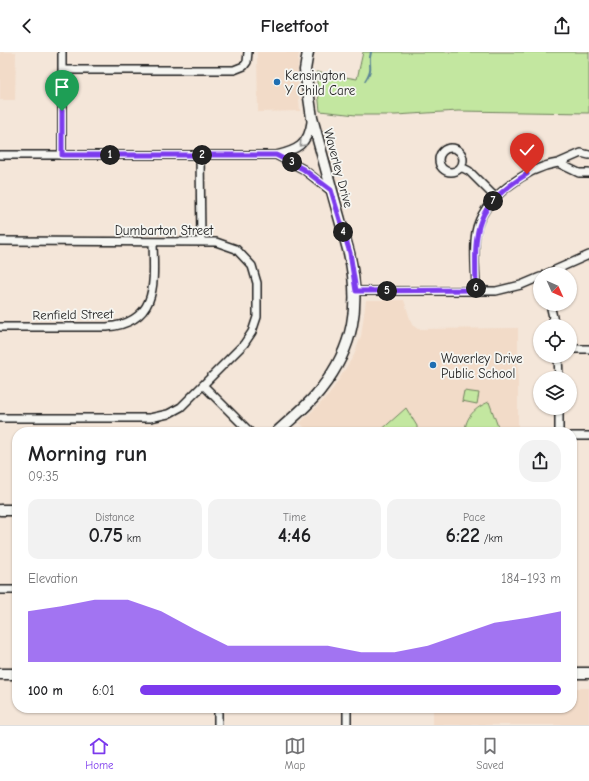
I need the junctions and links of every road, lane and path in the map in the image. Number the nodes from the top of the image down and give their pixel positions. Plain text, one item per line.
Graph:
1 (62, 52) edge
2 (248, 52) edge
3 (308, 52) edge
4 (62, 70) junction
5 (312, 118) junction
6 (0, 155) edge
7 (62, 155) junction
8 (200, 155) junction
9 (276, 155) junction
10 (589, 155) edge
11 (558, 163) junction
12 (461, 167) dead end
13 (589, 173) edge
14 (331, 190) junction
15 (496, 198) junction
16 (201, 241) junction
17 (0, 242) edge
18 (153, 242) junction
19 (589, 255) edge
20 (562, 267) edge
21 (533, 279) edge
22 (476, 290) junction
23 (356, 291) junction
24 (0, 327) edge
25 (577, 349) edge
26 (589, 349) edge
27 (203, 385) junction
28 (559, 415) edge
29 (0, 418) edge
30 (245, 427) edge
31 (283, 427) edge
32 (559, 427) edge
33 (577, 436) edge
34 (589, 436) edge
35 (0, 510) edge
36 (12, 510) edge
37 (0, 590) edge
38 (12, 590) edge
39 (577, 673) edge
40 (589, 673) edge
41 (0, 674) edge
42 (12, 674) edge
43 (218, 713) edge
44 (347, 713) edge
45 (218, 725) edge
46 (347, 725) edge

1 - 4 street
2 - 4 street
3 - 5 street, Waverley Drive
4 - 7 street
5 -> 9 street
5 - 14 street, Waverley Drive
6 - 7 street
7 - 8 street
8 - 9 street
8 - 16 street
9 - 14 street
10 - 11 street
11 - 13 street
11 - 15 street
12 - 15 street
14 - 23 street, Waverley Drive
15 - 22 street
16 - 18 street, Dumbarton Street
16 - 27 street, Dumbarton Street
17 - 18 street, Dumbarton Street
18 - 24 street, Renfield Street
19 - 20 street
21 - 22 street
22 - 23 street
23 - 31 street, Waverley Drive
25 - 26 street
27 - 29 street, Dumbarton Street
27 - 30 street
28 - 32 street
33 - 34 street
35 - 36 street
37 - 38 street
39 - 40 street
41 - 42 street
43 - 45 street
44 - 46 street

